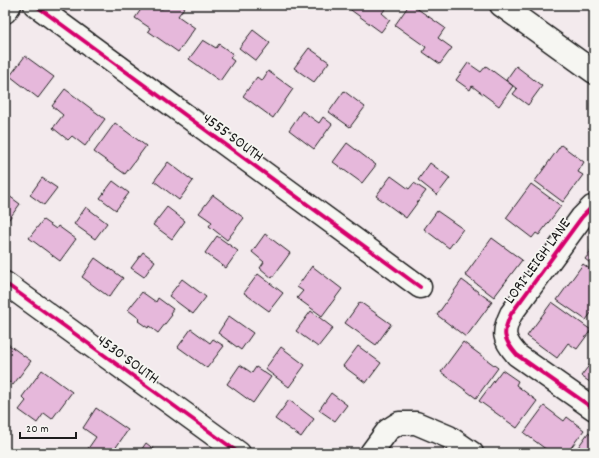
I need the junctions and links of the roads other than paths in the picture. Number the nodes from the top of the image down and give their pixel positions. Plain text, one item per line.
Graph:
1 (10, 5) edge
2 (35, 5) edge
3 (501, 5) edge
4 (5, 12) edge
5 (594, 72) edge
6 (594, 207) edge
7 (5, 283) edge
8 (420, 287) dead end
9 (594, 409) edge
10 (239, 453) edge
11 (371, 453) edge
12 (472, 453) edge

1 - 4 street
2 - 8 street, 4555 SOUTH
3 - 5 street
6 - 9 street, LORI LEIGH LANE
7 - 10 street, 4530 SOUTH
11 - 12 street

